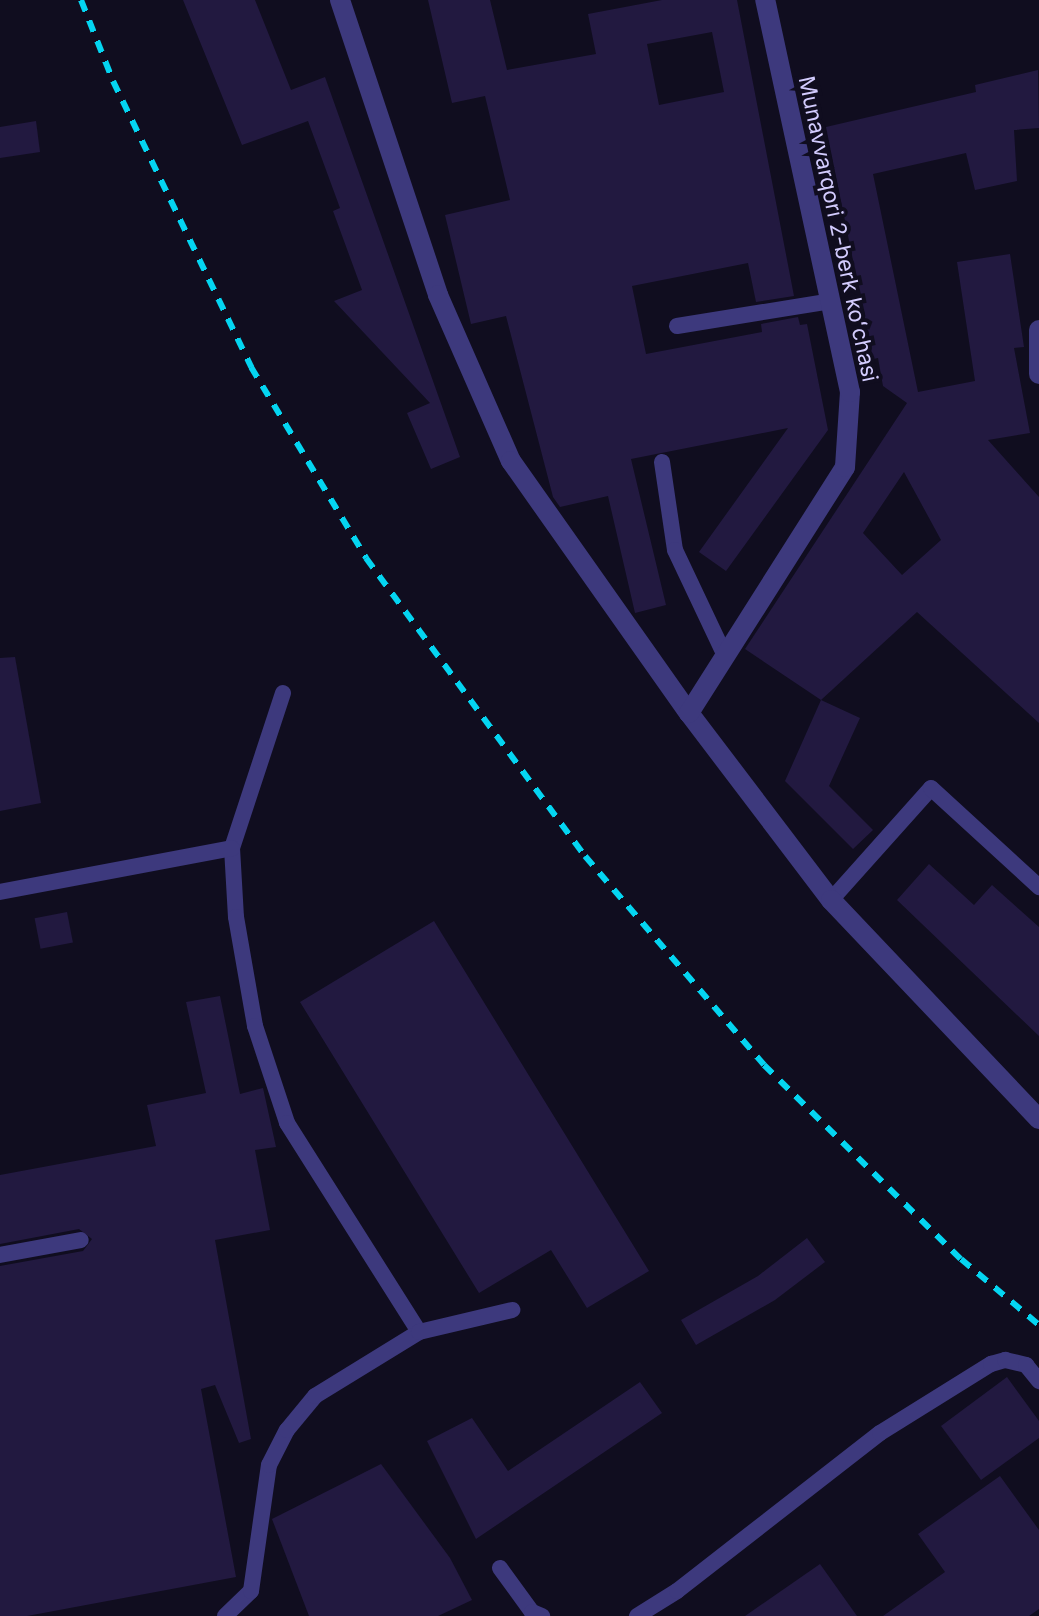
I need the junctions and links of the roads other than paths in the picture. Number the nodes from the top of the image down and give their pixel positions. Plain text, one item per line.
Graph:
1 (340, 0) edge
2 (765, 0) edge
3 (831, 301) junction
4 (677, 326) dead end
5 (1039, 330) edge
6 (1039, 374) edge
7 (662, 462) dead end
8 (725, 656) junction
9 (283, 693) dead end
10 (689, 713) junction
11 (232, 848) junction
12 (1039, 887) edge
13 (0, 892) edge
14 (831, 900) junction
15 (1039, 1119) edge
16 (81, 1240) dead end
17 (0, 1255) edge
18 (512, 1310) dead end
19 (419, 1332) junction
20 (1039, 1381) edge
21 (500, 1568) dead end
22 (225, 1616) edge
23 (542, 1616) edge
24 (637, 1616) edge

1 - 10 street
2 - 3 street, Munavvarqori 2-berk koʻchasi
3 - 4 lane
3 - 8 street, Munavvarqori 2-berk koʻchasi
5 - 6 street
7 - 8 lane
8 - 10 street, Munavvarqori 2-berk koʻchasi
9 - 11 lane
10 - 14 street
11 - 13 lane
11 - 19 lane
12 - 14 lane
14 - 15 street
16 - 17 lane
18 - 19 lane
19 - 22 lane
20 - 24 lane
21 - 23 lane

